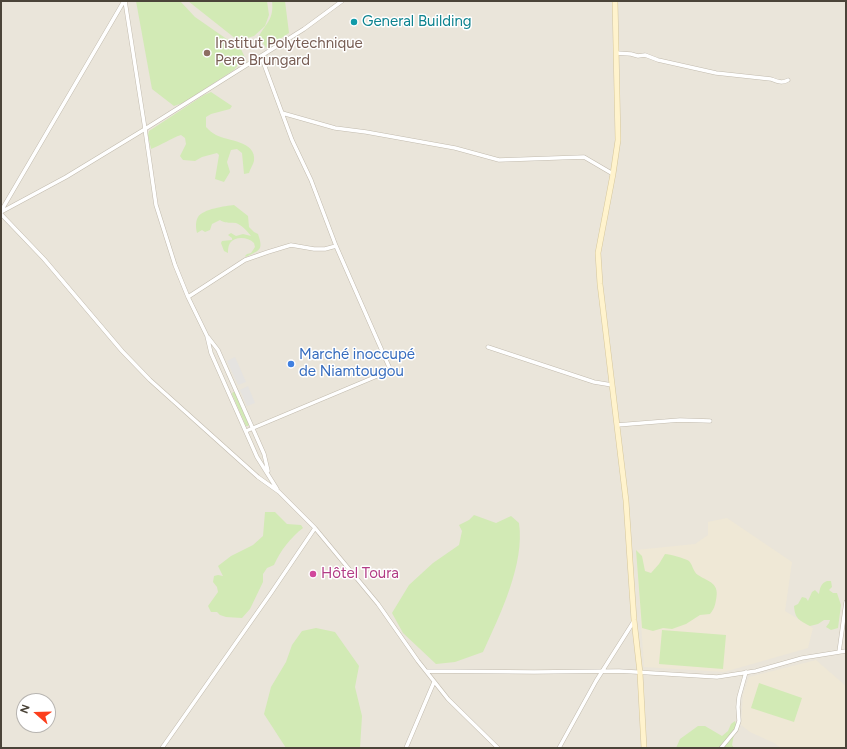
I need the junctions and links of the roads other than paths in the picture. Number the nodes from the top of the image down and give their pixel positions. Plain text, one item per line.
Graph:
1 (125, 1) edge
2 (342, 1) edge
3 (615, 1) edge
4 (616, 53) junction
5 (261, 56) junction
6 (788, 80) dead end
7 (282, 113) junction
8 (145, 129) junction
9 (613, 174) junction
10 (1, 212) edge
11 (336, 246) junction
12 (188, 297) junction
13 (207, 336) junction
14 (488, 348) dead end
15 (222, 360) junction
16 (214, 362) junction
17 (612, 385) junction
18 (235, 388) junction
19 (228, 391) junction
20 (710, 421) dead end
21 (617, 425) junction
22 (252, 428) junction
23 (246, 431) junction
24 (269, 474) junction
25 (279, 492) junction
26 (315, 528) junction
27 (846, 602) edge
28 (634, 620) junction
29 (846, 651) edge
30 (839, 652) junction
31 (426, 671) junction
32 (602, 672) junction
33 (746, 672) junction
34 (640, 673) junction
35 (434, 682) junction
36 (162, 748) edge
37 (406, 748) edge
38 (498, 748) edge
39 (558, 748) edge
40 (644, 748) edge
41 (721, 748) edge

1 - 8 street
1 - 10 street
2 - 5 street
3 - 4 main road
4 - 6 street
4 - 9 main road
5 - 7 street
5 - 8 street
7 - 9 street
7 - 11 street
8 - 10 street
8 - 12 street
9 - 17 main road
10 - 25 street
11 - 12 street
11 - 22 street
12 - 13 street
13 - 15 street
13 - 16 street
14 - 17 street
15 - 16 street
15 - 18 street
16 - 19 street
17 - 21 main road
18 - 19 street
18 - 22 street
19 - 23 street
20 - 21 street
21 - 28 main road
22 - 23 street
22 - 24 street
23 - 24 street
24 - 25 street
25 - 26 street
26 - 31 street
26 - 36 street
27 - 30 street
28 - 32 street
28 - 34 main road
29 - 30 street
30 - 33 street
31 - 32 street
31 - 35 street
32 - 34 street
32 - 39 street
33 - 34 street
33 - 41 street
34 - 40 main road
35 - 37 street
35 - 38 street

